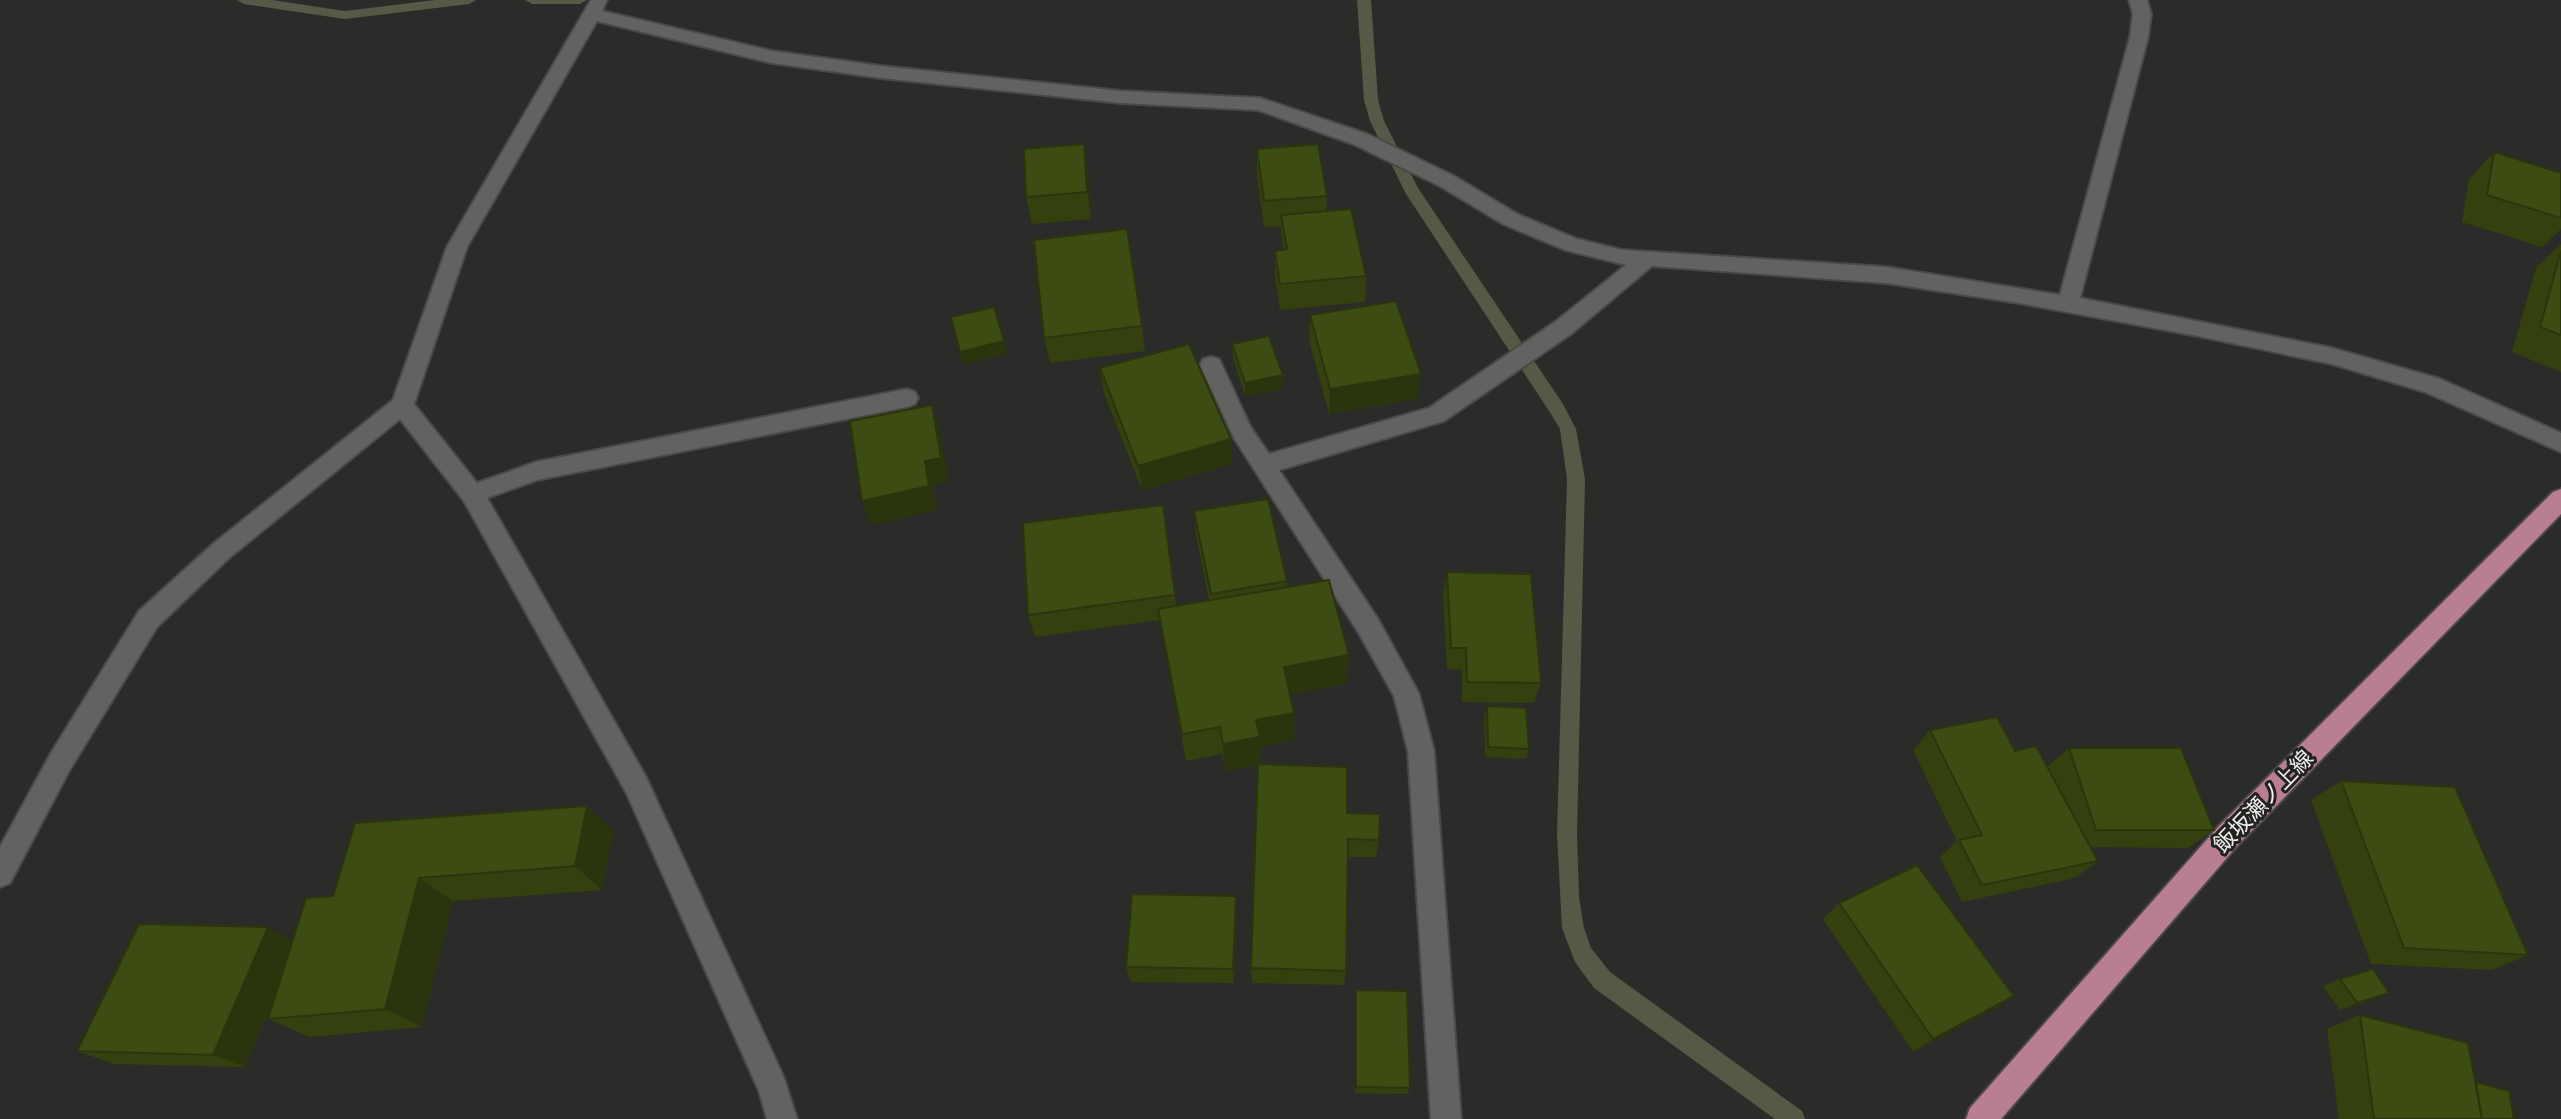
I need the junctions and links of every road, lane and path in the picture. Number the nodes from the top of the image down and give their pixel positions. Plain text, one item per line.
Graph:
1 (2138, 0) edge
2 (597, 8) edge
3 (1647, 259) junction
4 (2068, 304) junction
5 (1211, 365) dead end
6 (907, 398) dead end
7 (402, 405) junction
8 (2561, 443) edge
9 (1263, 465) junction
10 (472, 494) junction
11 (2556, 510) edge
12 (0, 874) edge
13 (782, 1119) edge
14 (1446, 1119) edge
15 (1981, 1119) edge

1 - 4 street
2 - 3 street
2 - 7 street
3 - 4 street
3 - 9 street
4 - 8 street
5 - 9 street
6 - 10 street
7 - 10 street
7 - 12 street
9 - 14 street
10 - 13 street
11 - 15 main road, 飯坂瀬ノ上線

